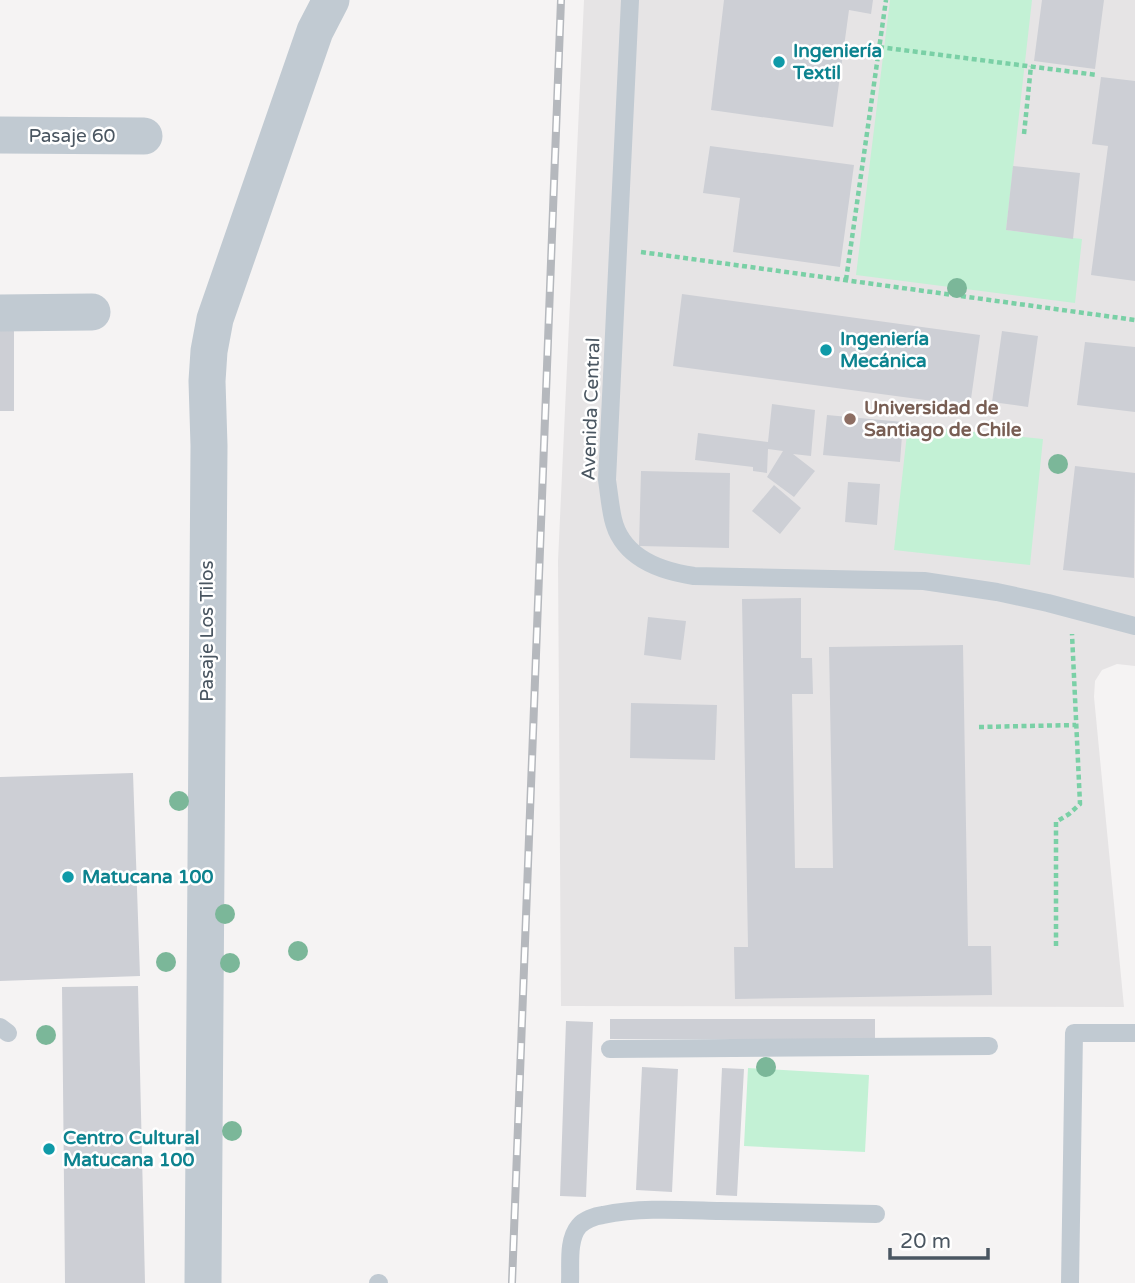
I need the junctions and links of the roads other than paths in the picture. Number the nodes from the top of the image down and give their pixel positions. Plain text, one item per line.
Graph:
1 (331, 0) edge
2 (630, 0) edge
3 (0, 135) edge
4 (144, 136) dead end
5 (92, 312) dead end
6 (0, 313) edge
7 (1135, 626) edge
8 (1135, 1032) edge
9 (989, 1046) dead end
10 (610, 1049) dead end
11 (876, 1214) dead end
12 (203, 1283) edge
13 (570, 1283) edge
14 (1070, 1283) edge

1 - 12 street, Pasaje Los Tilos
2 - 7 lane, Avenida Central
3 - 4 street, Pasaje 60
5 - 6 street
8 - 14 lane
9 - 10 lane
11 - 13 lane

